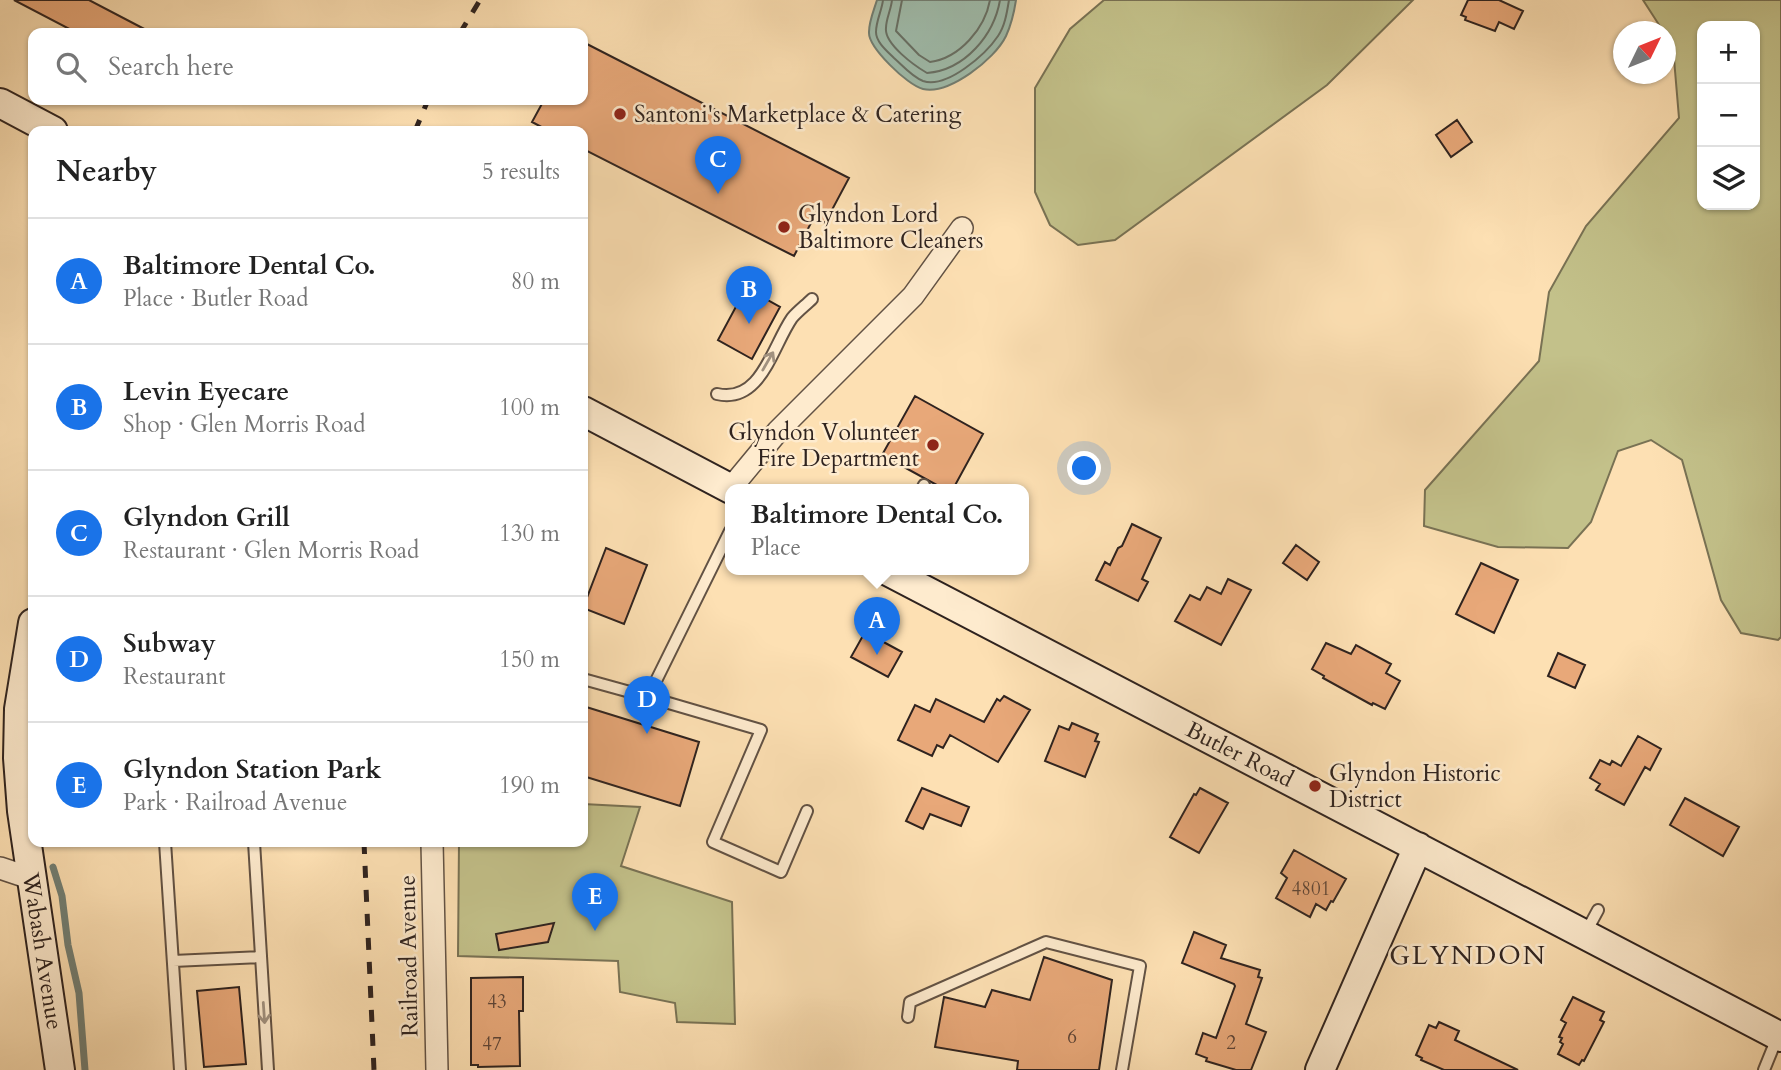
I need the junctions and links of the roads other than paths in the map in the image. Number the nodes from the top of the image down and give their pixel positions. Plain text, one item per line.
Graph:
1 (0, 103) edge
2 (44, 126) edge
3 (962, 228) dead end
4 (812, 299) dead end
5 (717, 394) dead end
6 (588, 414) edge
7 (735, 484) edge
8 (725, 486) edge
9 (725, 541) edge
10 (896, 575) edge
11 (28, 654) edge
12 (588, 680) edge
13 (648, 697) junction
14 (807, 811) dead end
15 (28, 830) edge
16 (31, 847) edge
17 (165, 847) edge
18 (254, 847) edge
19 (432, 847) edge
20 (1418, 847) junction
21 (0, 868) edge
22 (33, 879) junction
23 (1598, 909) dead end
24 (1585, 934) junction
25 (260, 957) junction
26 (173, 961) junction
27 (908, 1017) dead end
28 (1780, 1036) edge
29 (60, 1070) edge
30 (180, 1070) edge
31 (268, 1070) edge
32 (437, 1070) edge
33 (1122, 1070) edge
34 (1320, 1070) edge
35 (1764, 1070) edge

1 - 2 main road
3 - 7 street
5 -> 4 lane
6 - 8 main road
9 - 13 lane
10 - 20 main road, Butler Road
11 - 15 main road, Wabash Avenue
12 - 13 lane
13 - 14 lane
16 - 22 main road, Wabash Avenue
17 - 26 lane
18 - 25 lane
19 - 32 street, Railroad Avenue
20 - 24 main road, Butler Road
20 - 34 main road
21 - 22 street
22 - 29 main road, Wabash Avenue
23 - 24 lane
24 - 28 main road, Butler Road
25 - 26 lane
25 -> 31 lane
26 - 30 lane
27 - 33 lane
28 - 35 lane

